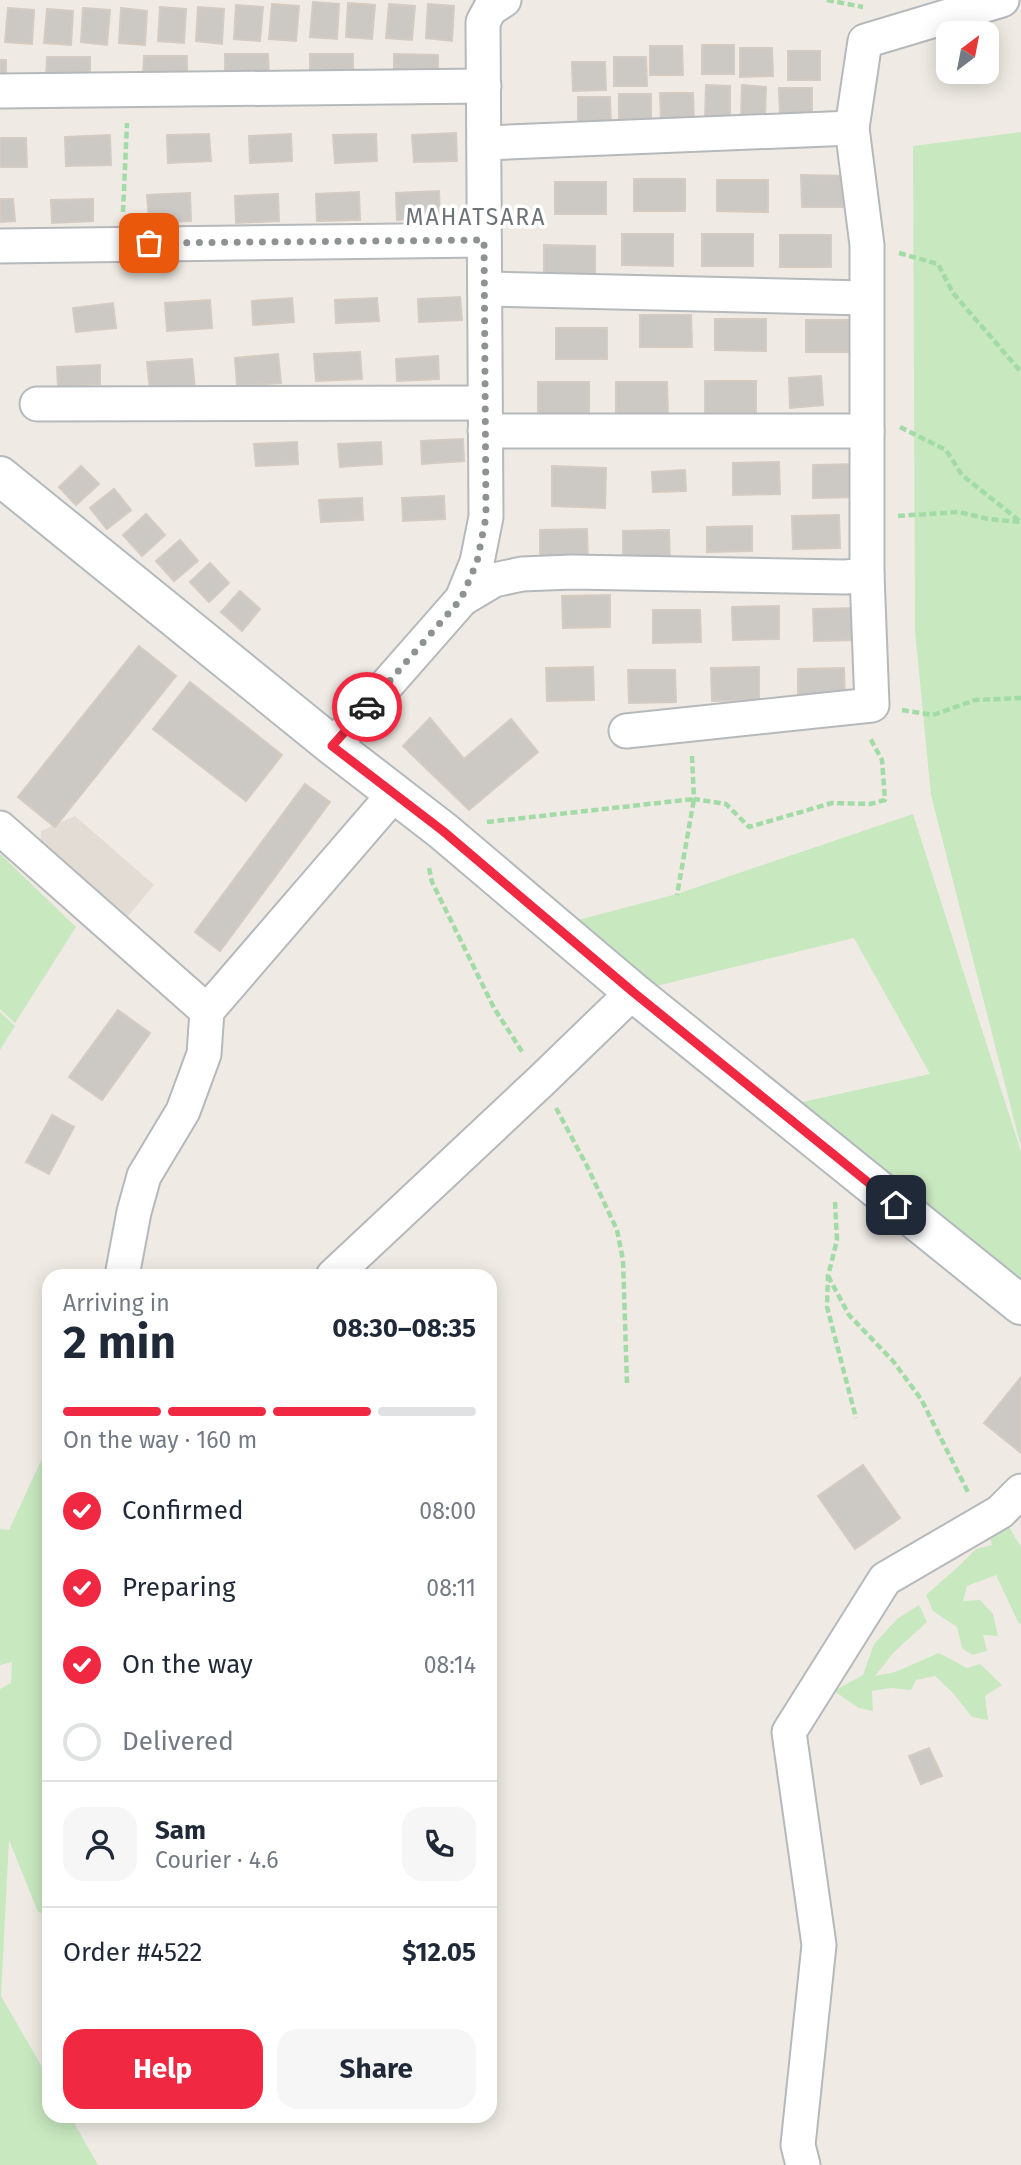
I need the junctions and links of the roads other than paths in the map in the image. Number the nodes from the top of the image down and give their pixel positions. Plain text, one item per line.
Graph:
1 (504, 0) edge
2 (1002, 0) edge
3 (484, 86) junction
4 (0, 91) edge
5 (852, 128) junction
6 (484, 143) junction
7 (484, 240) junction
8 (0, 246) edge
9 (485, 289) junction
10 (866, 298) junction
11 (37, 404) dead end
12 (485, 416) junction
13 (867, 421) junction
14 (0, 476) edge
15 (867, 575) junction
16 (461, 599) junction
17 (626, 731) dead end
18 (332, 746) junction
19 (395, 793) junction
20 (0, 828) edge
21 (633, 992) junction
22 (207, 1012) junction
23 (123, 1269) edge
24 (340, 1269) edge
25 (1021, 1305) edge
26 (1021, 1491) edge
27 (803, 2165) edge

1 - 3 street
2 - 5 street
3 - 4 street
3 - 6 street
5 - 6 street
5 - 10 street
6 - 7 street
7 - 8 street
7 - 9 street
9 - 10 street
9 - 12 street
10 - 13 street
11 - 12 street
12 - 13 street
12 - 16 street
13 - 15 street
14 - 18 street
15 - 16 street
15 - 17 street
16 - 18 street
18 - 19 street
19 - 21 street
19 - 22 street
20 - 22 street
21 - 24 street
21 - 25 street
22 - 23 street
26 - 27 street

